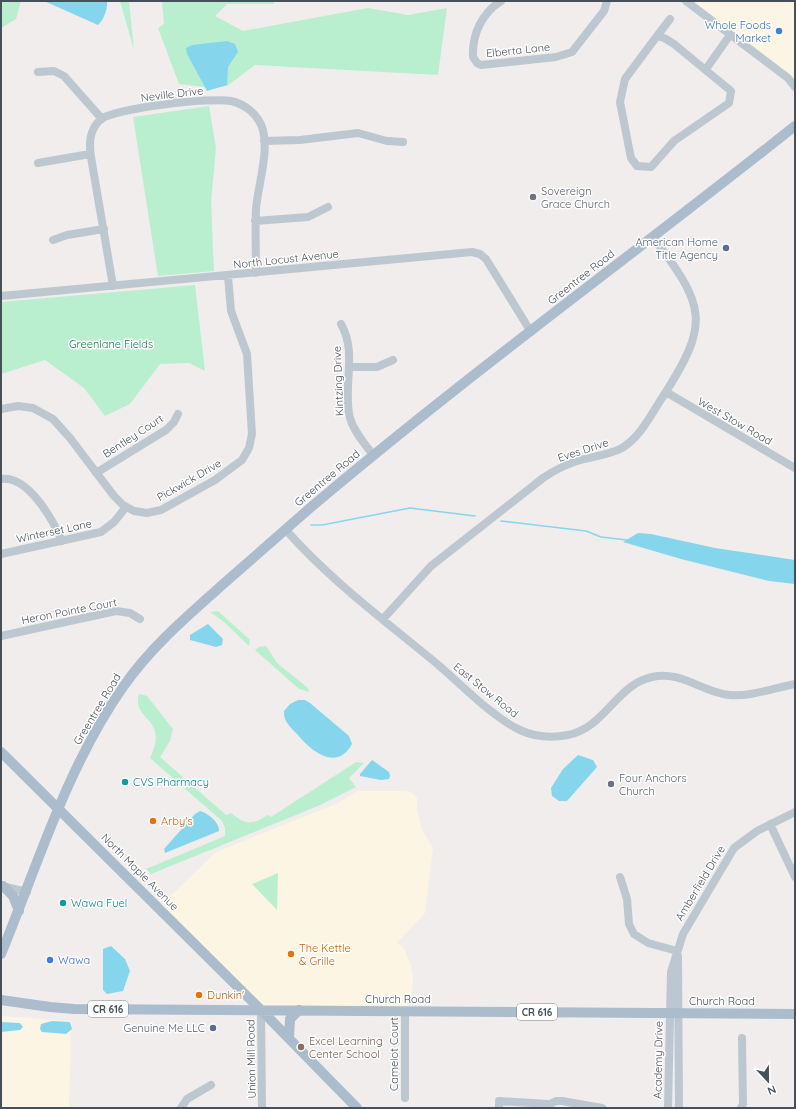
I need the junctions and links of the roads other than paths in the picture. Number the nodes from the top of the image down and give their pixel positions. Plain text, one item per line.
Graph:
1 (501, 1) edge
2 (607, 1) edge
3 (686, 1) edge
4 (670, 19) dead end
5 (730, 35) junction
6 (658, 36) junction
7 (706, 69) junction
8 (38, 72) dead end
9 (795, 87) edge
10 (102, 119) junction
11 (795, 126) edge
12 (264, 141) junction
13 (403, 142) dead end
14 (90, 154) junction
15 (38, 163) dead end
16 (328, 207) dead end
17 (256, 221) junction
18 (104, 229) junction
19 (652, 236) junction
20 (53, 240) dead end
21 (256, 273) junction
22 (228, 276) junction
23 (113, 286) junction
24 (1, 296) edge
25 (341, 324) dead end
26 (531, 332) junction
27 (393, 360) dead end
28 (349, 367) junction
29 (666, 392) junction
30 (1, 410) edge
31 (178, 414) dead end
32 (373, 455) junction
33 (795, 468) edge
34 (96, 473) junction
35 (1, 479) edge
36 (126, 507) junction
37 (285, 529) junction
38 (62, 541) junction
39 (1, 554) edge
40 (140, 619) dead end
41 (383, 619) junction
42 (1, 636) edge
43 (795, 684) edge
44 (1, 752) edge
45 (58, 808) junction
46 (795, 812) edge
47 (770, 824) junction
48 (620, 877) dead end
49 (795, 877) edge
50 (2, 886) edge
51 (27, 892) junction
52 (19, 911) junction
53 (677, 951) junction
54 (1, 954) edge
55 (1, 1000) edge
56 (261, 1010) junction
57 (299, 1010) junction
58 (405, 1011) junction
59 (674, 1013) junction
60 (795, 1014) edge
61 (289, 1038) junction
62 (742, 1038) dead end
63 (211, 1085) dead end
64 (405, 1098) dead end
65 (545, 1106) edge
66 (181, 1108) edge
67 (262, 1108) edge
68 (357, 1108) edge
69 (499, 1108) edge
70 (602, 1108) edge
71 (668, 1108) edge
72 (679, 1108) edge
73 (741, 1108) edge

1 - 2 street, Elberta Lane
3 - 5 street
4 - 6 street
5 - 7 street
5 - 9 street
6 - 7 street
6 - 7 street
8 - 10 street
10 - 12 street, Neville Drive
10 - 14 street
11 - 19 main road, Greentree Road
12 - 13 street
12 - 17 street, Neville Drive
14 - 15 street
14 - 18 street
16 - 17 street
17 - 21 street, Neville Drive
18 - 20 street
18 - 23 street
19 - 26 main road, Greentree Road
19 - 29 street, Eves Drive
21 - 22 street, North Locust Avenue
21 - 26 street, North Locust Avenue
22 - 23 street, North Locust Avenue
22 - 36 street, Pickwick Drive
23 - 24 street, North Locust Avenue
25 - 28 street, Kintzing Drive
26 - 32 main road, Greentree Road
27 - 28 street
28 - 32 street, Kintzing Drive
29 - 33 street, West Stow Road
29 - 41 street, Eves Drive
30 - 34 street, Pickwick Drive
31 - 34 street, Bentley Court
32 - 37 main road, Greentree Road
34 - 36 street, Pickwick Drive
35 - 38 street
36 - 38 street, Winterset Lane
37 - 41 street, East Stow Road
37 - 45 main road, Greentree Road
38 - 39 street, Winterset Lane
40 - 42 street, Heron Pointe Court
41 - 43 street, East Stow Road
44 - 45 main road, North Maple Avenue
45 - 51 main road, Greentree Road
45 - 56 main road, North Maple Avenue
46 - 47 street, Amberfield Drive
47 - 49 street
47 - 53 street, Amberfield Drive
48 - 53 street
50 - 51 street
50 - 52 main road
51 - 52 main road, Greentree Road
52 - 54 main road, Greentree Road
53 - 59 street, Amberfield Drive
55 - 56 main road, Church Road / CR 616
56 - 57 main road, Church Road / CR 616
56 - 61 main road, North Maple Avenue
56 - 67 street, Union Mill Road
57 - 58 main road, Church Road / CR 616
57 - 61 main road
58 - 59 main road, Church Road / CR 616
58 - 64 street, Camelot Court
59 - 60 main road, Church Road / CR 616
59 - 71 street, Academy Drive
59 - 72 street, Academy Drive
61 - 68 main road, North Maple Avenue
62 - 73 street
63 - 66 street
65 - 69 street
65 - 70 street

